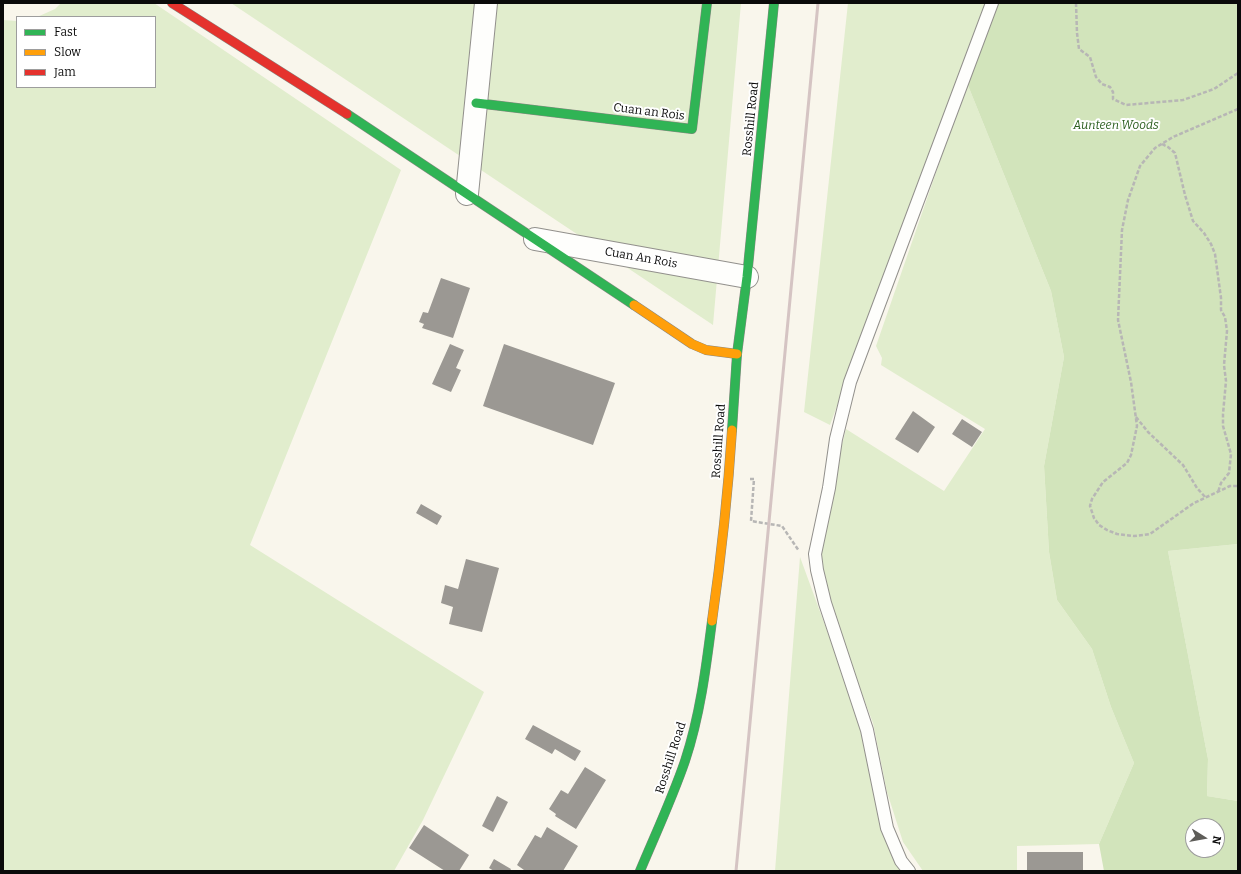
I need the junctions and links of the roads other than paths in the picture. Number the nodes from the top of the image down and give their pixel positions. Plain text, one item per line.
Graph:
1 (172, 3) edge
2 (486, 3) edge
3 (707, 3) edge
4 (774, 3) edge
5 (992, 3) edge
6 (476, 103) junction
7 (467, 194) junction
8 (535, 239) junction
9 (747, 277) junction
10 (737, 354) junction
11 (640, 871) edge
12 (909, 871) edge

1 - 7 street
2 - 6 street
3 - 6 street, Cuan an Rois
4 - 9 street, Rosshill Road
5 - 12 lane
6 - 7 street
7 - 8 street
8 - 9 street, Cuan An Rois
8 - 10 street
9 - 10 street, Rosshill Road
10 - 11 street, Rosshill Road

